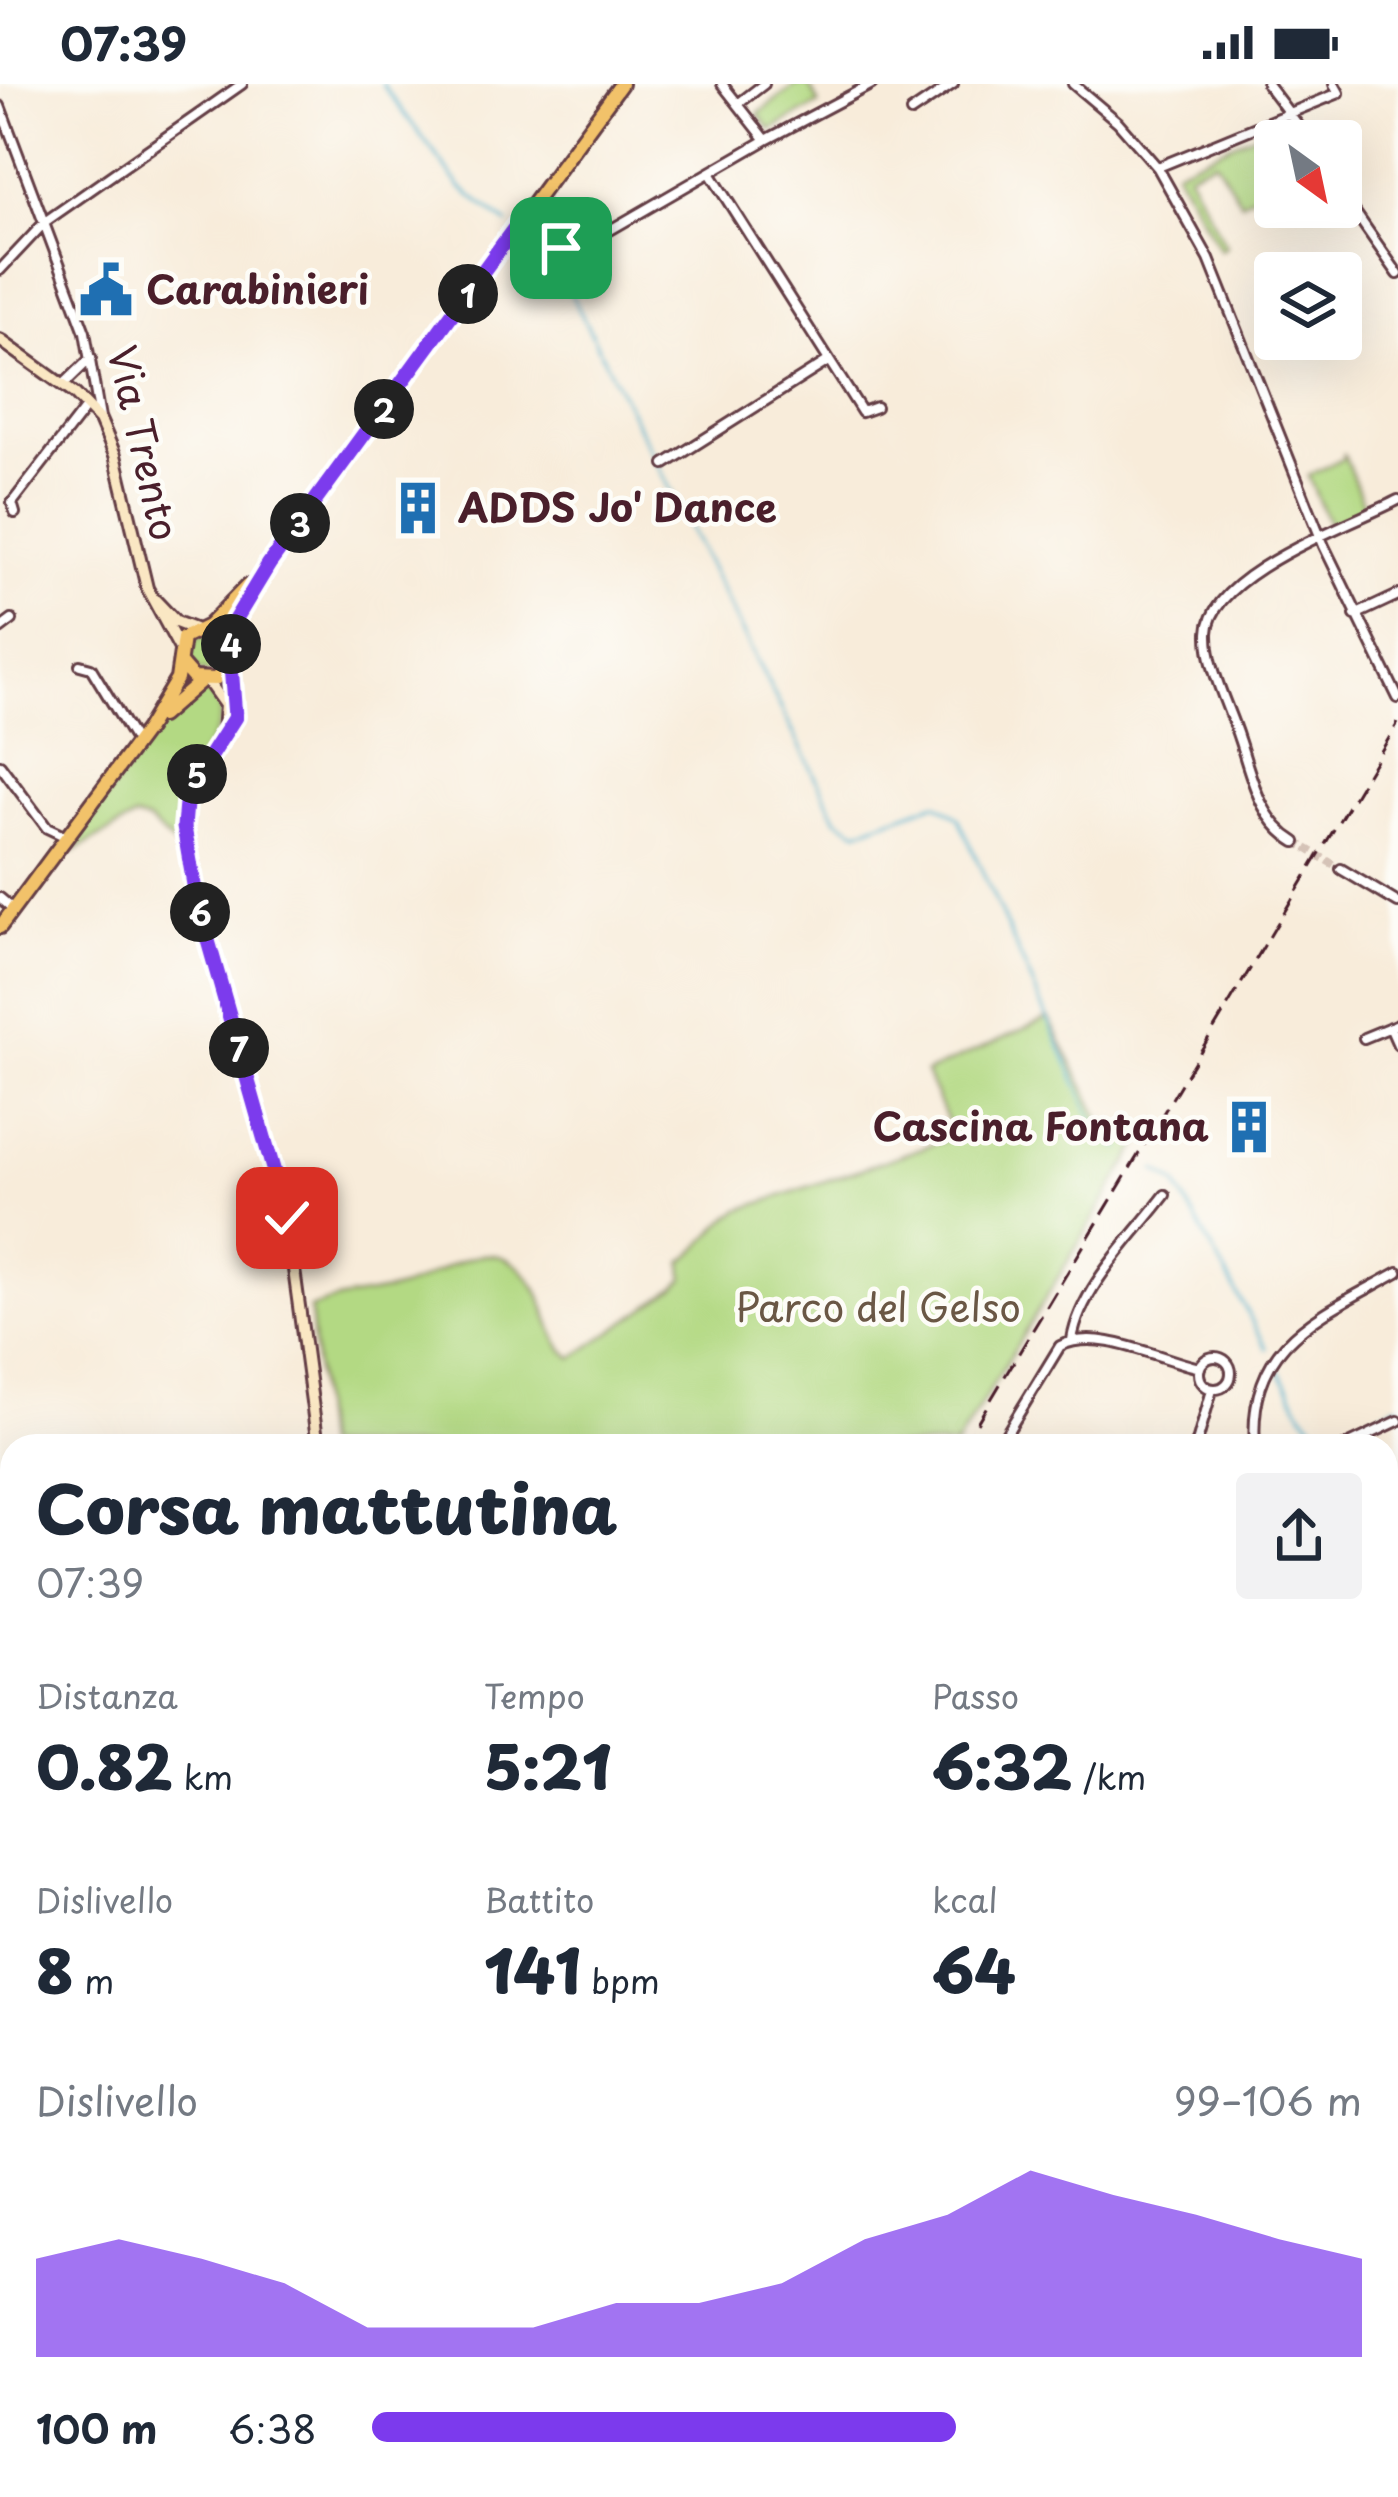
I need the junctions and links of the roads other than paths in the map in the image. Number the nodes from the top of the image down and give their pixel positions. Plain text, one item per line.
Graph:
1 (242, 84) edge
2 (621, 84) edge
3 (722, 84) edge
4 (764, 84) edge
5 (872, 84) edge
6 (953, 84) edge
7 (1072, 84) edge
8 (1267, 84) edge
9 (1337, 89) edge
10 (738, 104) junction
11 (0, 106) edge
12 (911, 112) dead end
13 (1288, 117) junction
14 (1291, 120) edge
15 (766, 140) junction
16 (1158, 168) junction
17 (710, 173) junction
18 (522, 218) junction
19 (46, 221) junction
20 (1362, 222) edge
21 (0, 270) edge
22 (1398, 274) edge
23 (0, 340) edge
24 (92, 357) junction
25 (828, 361) junction
26 (94, 380) junction
27 (62, 386) junction
28 (75, 394) junction
29 (87, 406) junction
30 (876, 407) dead end
31 (100, 420) junction
32 (665, 464) dead end
33 (1398, 500) edge
34 (15, 513) dead end
35 (1322, 539) junction
36 (269, 564) junction
37 (149, 593) junction
38 (1398, 595) edge
39 (12, 620) dead end
40 (1358, 620) junction
41 (201, 628) junction
42 (0, 629) edge
43 (229, 640) junction
44 (179, 647) junction
45 (180, 663) junction
46 (80, 665) dead end
47 (230, 667) junction
48 (205, 681) junction
49 (1398, 698) edge
50 (147, 730) junction
51 (221, 742) junction
52 (136, 743) junction
53 (0, 764) edge
54 (64, 836) junction
55 (1296, 842) tunnel mouth
56 (1340, 868) tunnel mouth
57 (0, 898) edge
58 (1398, 902) edge
59 (13, 909) junction
60 (0, 928) edge
61 (1394, 1026) edge
62 (1364, 1038) dead end
63 (1398, 1045) edge
64 (1166, 1195) dead end
65 (1398, 1272) edge
66 (1072, 1340) junction
67 (1200, 1368) junction
68 (1213, 1389) junction
69 (1398, 1421) edge
70 (315, 1434) edge
71 (1007, 1434) edge
72 (1200, 1434) edge
73 (1256, 1434) edge
74 (1370, 1434) edge

1 - 19 street
2 - 18 main road
3 - 10 street
4 - 10 street
5 - 15 street
6 - 12 street
7 - 16 street
8 - 13 street
9 - 13 street
10 - 15 street
11 - 19 street, Via Trento
13 - 14 street
13 - 16 street
15 - 17 street
16 - 35 street
17 - 18 street
17 - 25 street
18 - 36 main road
19 - 21 street
19 - 24 street, Via Trento
20 - 22 street
23 - 27 street
24 - 26 street, Via Trento
24 - 27 street
25 - 30 street
25 - 32 street
26 - 28 street
26 - 31 street, Via Trento
27 - 28 street
28 - 29 street
29 - 31 street
29 - 34 street
31 - 37 street, Via Trento
33 - 35 street
35 - 40 street
35 - 55 street
36 - 41 main road
36 - 43 main road
37 - 41 street, Via Trento
37 - 44 street, Via Trento
38 - 40 street
39 - 42 street
40 - 49 street
41 - 43 main road
41 - 44 main road
43 - 47 main road
44 - 45 main road
45 - 48 main road
45 - 50 main road
46 - 52 street
47 - 48 main road
47 - 51 street
48 - 50 main road
48 - 51 street
50 - 52 main road
51 - 70 street
52 - 54 main road
53 - 54 street
54 - 59 main road
56 - 58 street
57 - 59 street
59 - 60 main road
61 - 62 street
61 - 63 street
64 - 66 street
65 - 73 street
66 - 67 street
66 - 71 street
67 - 68 street
67 - 68 street
68 - 72 street
69 - 74 street

